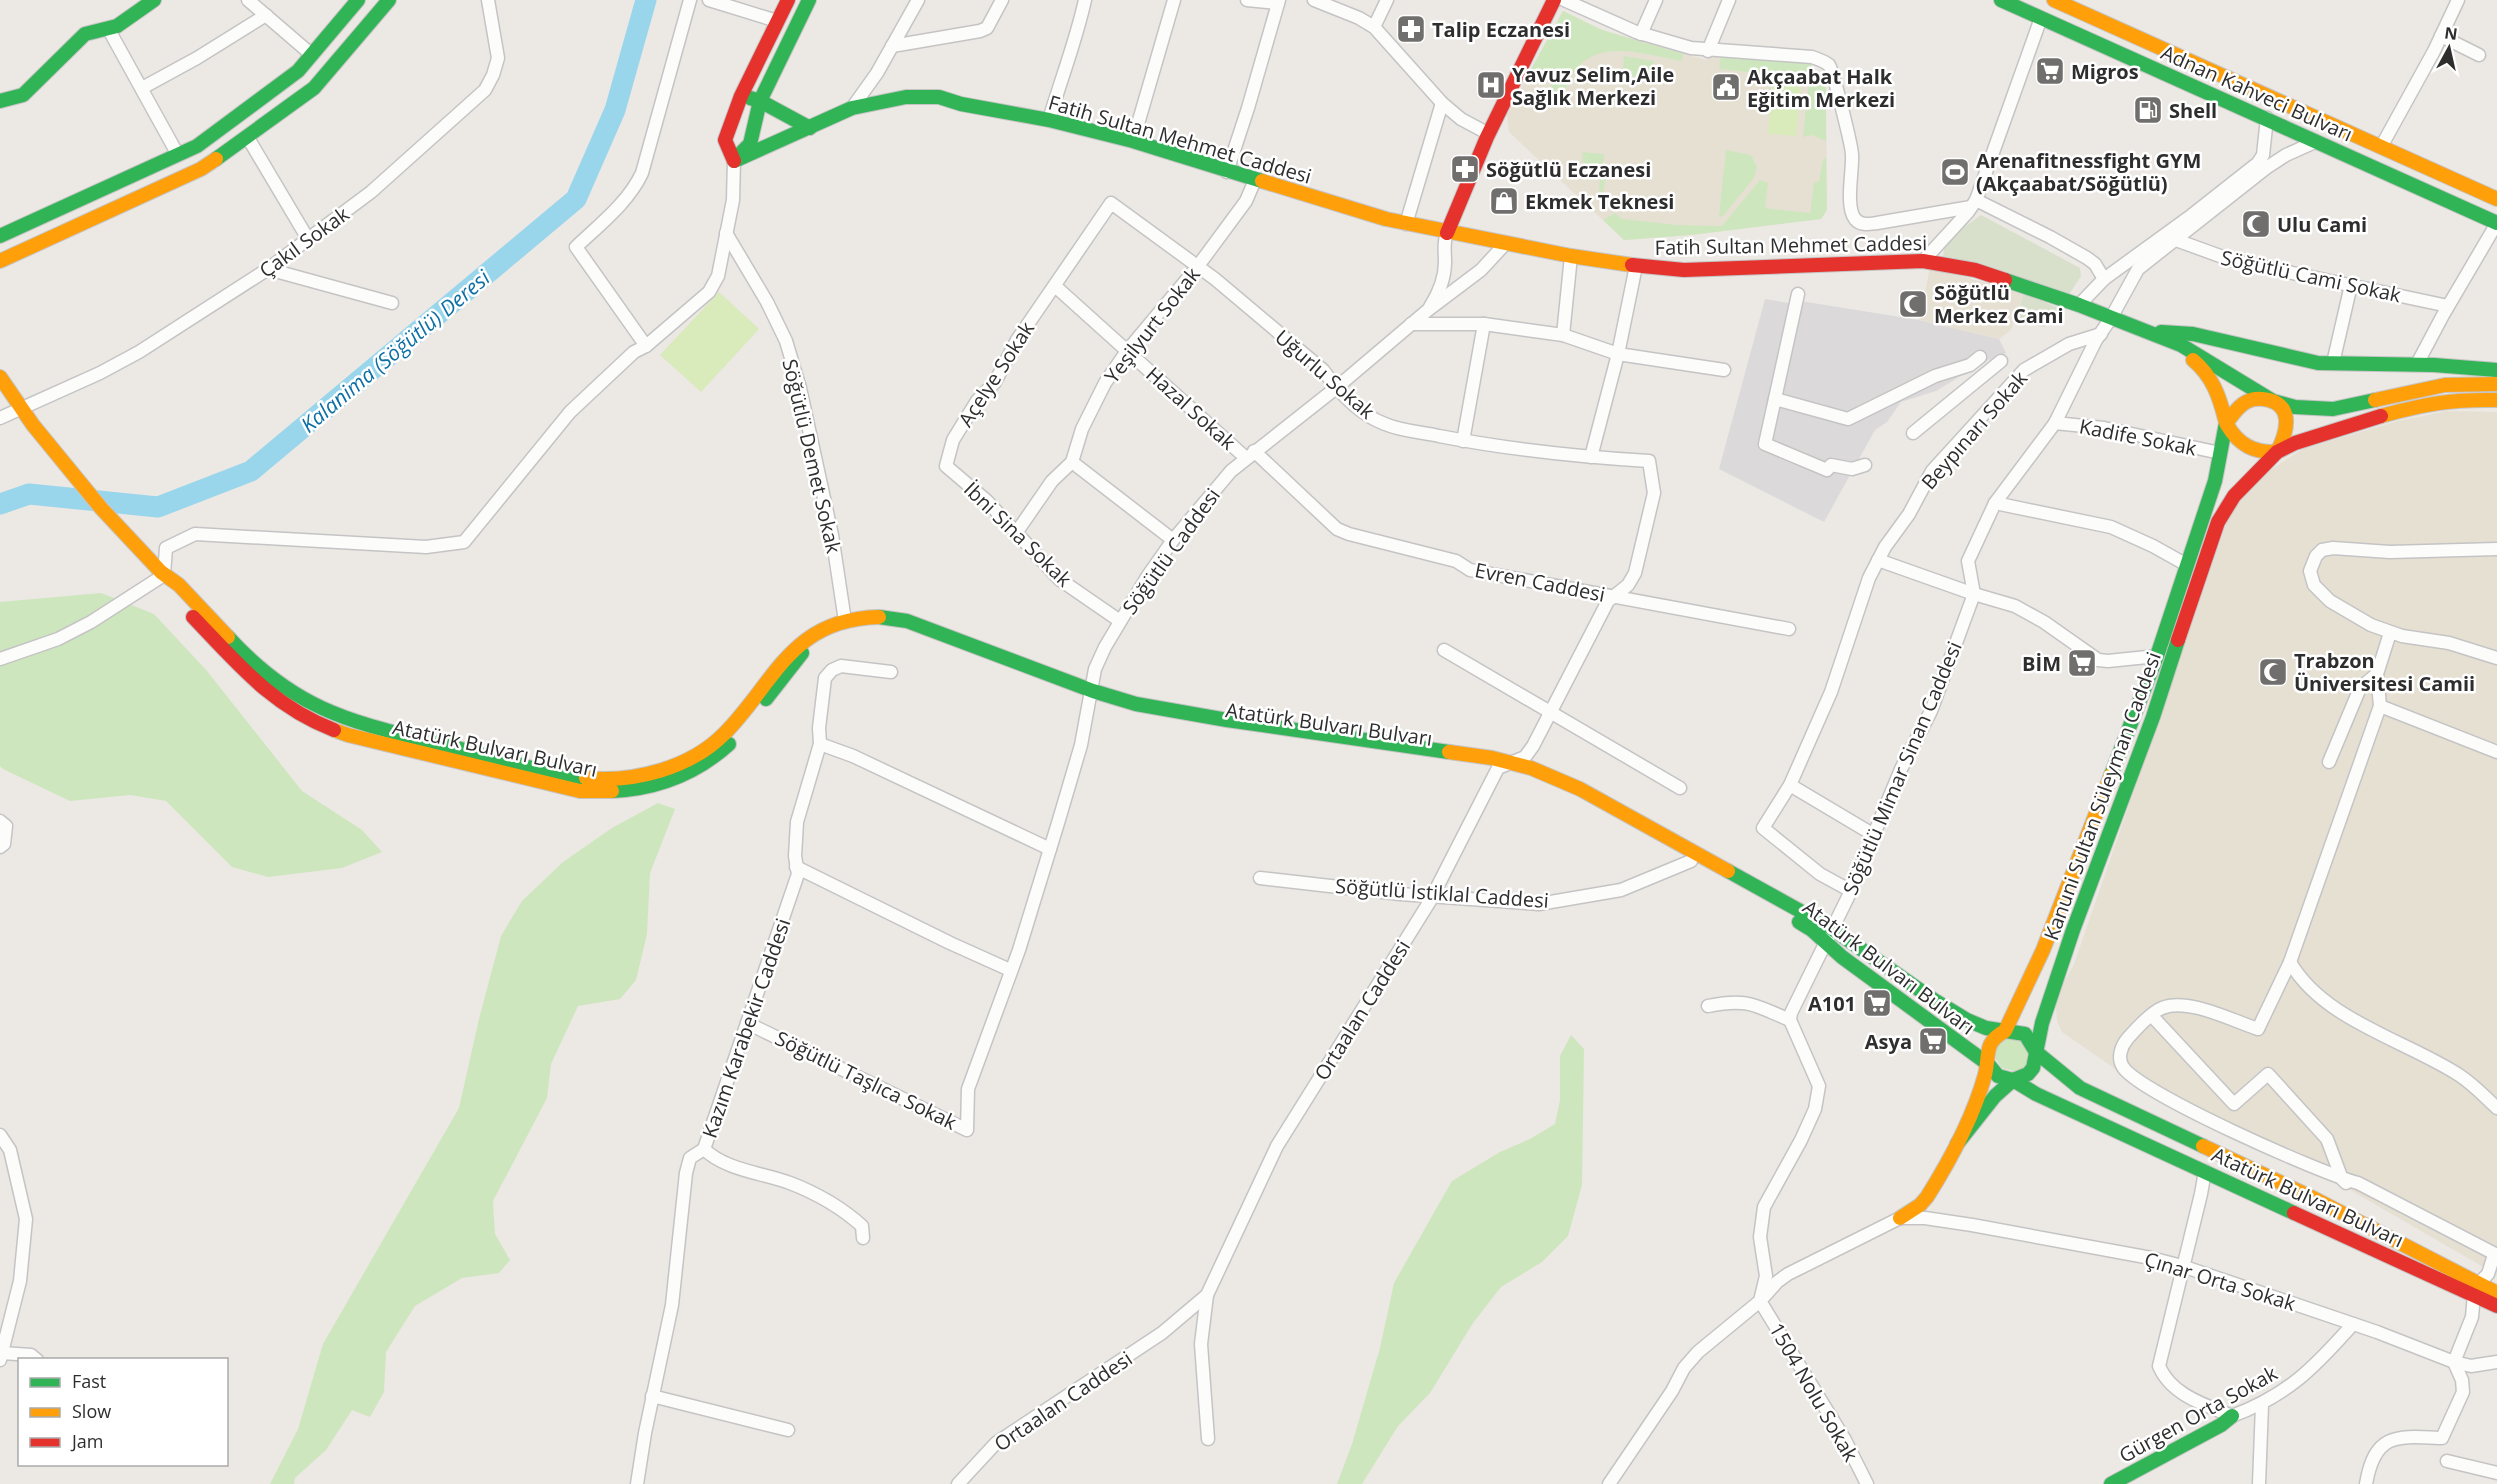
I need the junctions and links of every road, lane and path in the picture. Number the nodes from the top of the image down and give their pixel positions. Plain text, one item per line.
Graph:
1 (154, 0) edge
2 (248, 0) edge
3 (358, 0) edge
4 (389, 0) edge
5 (488, 0) edge
6 (690, 0) edge
7 (709, 0) edge
8 (788, 0) edge
9 (808, 0) edge
10 (918, 0) edge
11 (1002, 0) edge
12 (1085, 0) edge
13 (1174, 0) edge
14 (1247, 0) edge
15 (1314, 0) edge
16 (1387, 0) edge
17 (1554, 0) edge
18 (1564, 0) edge
19 (1656, 0) edge
20 (1729, 0) edge
21 (2001, 0) edge
22 (2054, 0) edge
23 (2458, 0) edge
24 (1278, 1) edge
25 (266, 15) junction
26 (2041, 18) junction
27 (777, 21) junction
28 (1374, 27) junction
29 (109, 30) junction
30 (1641, 34) junction
31 (2441, 36) junction
32 (892, 46) junction
33 (1708, 51) junction
34 (312, 55) junction
35 (2479, 56) dead end
36 (142, 88) junction
37 (741, 96) junction
38 (0, 101) edge
39 (760, 101) junction
40 (1442, 103) junction
41 (852, 108) junction
42 (2267, 118) junction
43 (1049, 120) junction
44 (810, 128) junction
45 (1489, 134) junction
46 (248, 138) junction
47 (1133, 141) junction
48 (2318, 141) junction
49 (2380, 147) junction
50 (178, 156) junction
51 (734, 161) junction
52 (1227, 172) junction
53 (1255, 180) junction
54 (2497, 199) edge
55 (1111, 203) joint
56 (1973, 204) junction
57 (2497, 223) edge
58 (1406, 224) junction
59 (726, 233) junction
60 (1446, 233) junction
61 (0, 236) edge
62 (308, 239) junction
63 (2176, 240) junction
64 (1505, 244) junction
65 (1571, 256) junction
66 (0, 261) edge
67 (1923, 261) junction
68 (1198, 266) junction
69 (1636, 266) junction
70 (268, 269) junction
71 (2104, 279) junction
72 (2351, 285) junction
73 (1055, 286) junction
74 (1798, 294) dead end
75 (392, 303) dead end
76 (2079, 305) junction
77 (2448, 306) junction
78 (1428, 310) junction
79 (2111, 318) junction
80 (1411, 324) junction
81 (1484, 324) junction
82 (2139, 330) junction
83 (2101, 334) junction
84 (1563, 335) junction
85 (2160, 338) junction
86 (646, 346) junction
87 (1127, 351) junction
88 (1618, 354) junction
89 (1980, 357) dead end
90 (2001, 361) dead end
91 (2333, 363) junction
92 (2417, 364) junction
93 (2497, 369) edge
94 (1724, 370) dead end
95 (0, 376) edge
96 (2497, 384) edge
97 (1336, 388) junction
98 (1775, 399) junction
99 (2497, 400) edge
100 (2273, 401) junction
101 (20, 409) junction
102 (0, 418) edge
103 (2055, 423) junction
104 (2226, 423) junction
105 (1913, 433) dead end
106 (1463, 441) junction
107 (2277, 452) junction
108 (2220, 453) junction
109 (1250, 454) junction
110 (1591, 457) junction
111 (1072, 462) junction
112 (1865, 465) dead end
113 (946, 466) joint
114 (1995, 503) junction
115 (1016, 533) junction
116 (1173, 540) junction
117 (2497, 549) edge
118 (1878, 560) junction
119 (2187, 566) junction
120 (164, 575) junction
121 (1974, 594) junction
122 (1616, 596) junction
123 (844, 621) junction
124 (1120, 621) junction
125 (1789, 629) dead end
126 (2390, 633) junction
127 (1444, 650) dead end
128 (2157, 656) junction
129 (2497, 658) edge
130 (0, 659) edge
131 (891, 672) dead end
132 (2377, 674) junction
133 (1090, 694) junction
134 (2380, 706) junction
135 (1550, 712) junction
136 (820, 744) junction
137 (2497, 752) edge
138 (2330, 762) dead end
139 (1511, 763) junction
140 (1498, 768) junction
141 (1790, 786) junction
142 (1680, 788) dead end
143 (0, 821) edge
144 (1874, 836) junction
145 (0, 847) edge
146 (1050, 849) junction
147 (1691, 861) junction
148 (796, 867) junction
149 (1260, 878) dead end
150 (1851, 891) junction
151 (1433, 897) junction
152 (1831, 928) junction
153 (1827, 944) junction
154 (2290, 962) junction
155 (1010, 970) junction
156 (1708, 1006) dead end
157 (2152, 1016) junction
158 (1790, 1020) junction
159 (747, 1023) junction
160 (2005, 1031) junction
161 (986, 1041) joint
162 (2036, 1052) junction
163 (1988, 1064) junction
164 (2013, 1080) junction
165 (2497, 1108) edge
166 (0, 1135) edge
167 (1957, 1144) junction
168 (704, 1149) junction
169 (2205, 1171) junction
170 (2342, 1179) junction
171 (1900, 1218) junction
172 (863, 1238) dead end
173 (2496, 1258) edge
174 (2182, 1266) junction
175 (2476, 1288) junction
176 (2497, 1293) edge
177 (1207, 1295) junction
178 (1760, 1301) junction
179 (2497, 1306) edge
180 (2353, 1324) junction
181 (1, 1357) edge
182 (36, 1358) edge
183 (2454, 1362) junction
184 (2497, 1362) edge
185 (652, 1396) junction
186 (2262, 1405) junction
187 (2232, 1416) junction
188 (788, 1430) dead end
189 (1208, 1439) dead end
190 (2447, 1461) dead end
191 (2497, 1473) edge
192 (637, 1484) edge
193 (958, 1484) edge
194 (1609, 1484) edge
195 (1867, 1484) edge
196 (2111, 1484) edge
197 (2259, 1484) edge
198 (2366, 1484) edge

1 - 29 main road
2 - 25 street
3 - 34 main road
4 - 46 main road
5 - 62 street, Çakıl Sokak
6 - 86 street
7 - 27 street
8 - 27 main road
9 - 39 main road
10 - 32 street
11 - 32 street
12 - 43 street
13 - 47 street
14 - 24 street
15 - 28 street
16 - 28 street
17 - 45 main road
18 - 30 street
19 - 30 street
20 - 33 street
21 - 26 main road, Adnan Kahveci Bulvarı
22 - 49 main road, Adnan Kahveci Bulvarı
23 - 31 street
24 - 52 street
25 - 34 street
25 - 36 street
26 - 42 main road, Adnan Kahveci Bulvarı
26 - 56 street
27 - 37 main road
28 - 40 street
29 - 36 street
29 - 38 main road
30 - 33 street
31 - 35 street
31 - 49 street
32 - 41 street
33 - 56 street
34 - 50 main road
36 - 50 street
37 - 39 main road
37 - 51 main road
39 - 44 main road
39 - 51 main road
40 - 45 street
40 - 58 street
41 - 43 main road, Fatih Sultan Mehmet Caddesi
41 - 44 main road, Fatih Sultan Mehmet Caddesi
42 - 48 main road, Adnan Kahveci Bulvarı
42 - 71 street
43 - 47 main road, Fatih Sultan Mehmet Caddesi
44 - 51 main road, Fatih Sultan Mehmet Caddesi
45 - 60 main road
46 - 62 street
46 - 66 main road
47 - 52 main road, Fatih Sultan Mehmet Caddesi
48 - 57 main road, Adnan Kahveci Bulvarı
48 - 63 street
49 - 54 main road, Adnan Kahveci Bulvarı
50 - 61 main road
51 - 59 street
52 - 53 main road, Fatih Sultan Mehmet Caddesi
53 - 58 main road, Fatih Sultan Mehmet Caddesi
53 - 68 street, Yeşilyurt Sokak
55 - 68 street, Uğurlu Sokak
55 - 73 street, Açelye Sokak
56 - 67 street
56 - 71 street
57 - 77 street
58 - 60 main road, Fatih Sultan Mehmet Caddesi
59 - 86 street
59 - 123 street, Söğütlü Demet Sokak
60 - 64 main road, Fatih Sultan Mehmet Caddesi
60 - 78 street
62 - 70 street, Çakıl Sokak
63 - 72 street, Söğütlü Cami Sokak
63 - 79 street
64 - 65 main road, Fatih Sultan Mehmet Caddesi
64 - 78 street, Söğütlü Caddesi
65 - 69 main road, Fatih Sultan Mehmet Caddesi
65 - 84 street
67 - 69 main road, Fatih Sultan Mehmet Caddesi
67 - 76 main road, Fatih Sultan Mehmet Caddesi
68 - 87 street, Yeşilyurt Sokak
68 - 97 street, Uğurlu Sokak
69 - 88 street
70 - 75 street
70 - 101 street, Çakıl Sokak
71 - 76 street
72 - 77 street, Söğütlü Cami Sokak
72 - 91 street
73 - 87 street, Hazal Sokak
73 - 113 street, Açelye Sokak
74 - 98 street
76 - 79 main road, Fatih Sultan Mehmet Caddesi
77 - 92 street
78 - 80 street, Söğütlü Caddesi
79 - 82 main road, Fatih Sultan Mehmet Caddesi
79 - 83 street
80 - 81 street
80 - 97 street, Söğütlü Caddesi
81 - 84 street
81 - 106 street
82 - 85 main road, Fatih Sultan Mehmet Caddesi
82 - 91 main road, Fatih Sultan Mehmet Caddesi
83 - 103 street
83 - 118 street, Beypınarı Sokak
84 - 88 street
85 - 100 main road, Fatih Sultan Mehmet Caddesi
85 - 104 main road, Fatih Sultan Mehmet Caddesi
86 - 120 street
87 - 109 street, Hazal Sokak
87 - 111 street, Yeşilyurt Sokak
88 - 94 street
88 - 110 street
89 - 98 street
90 - 105 street
91 - 92 main road, Fatih Sultan Mehmet Caddesi
92 - 93 main road, Fatih Sultan Mehmet Caddesi
95 - 101 main road, Atatürk Bulvarı Bulvarı
96 - 100 main road, Fatih Sultan Mehmet Caddesi
97 - 106 street, Uğurlu Sokak
97 - 109 street, Söğütlü Caddesi
98 - 112 street
99 - 107 main road
100 - 104 main road, Fatih Sultan Mehmet Caddesi
100 - 107 main road, Fatih Sultan Mehmet Caddesi
101 - 102 street, Çakıl Sokak
101 - 120 main road, Atatürk Bulvarı Bulvarı
103 - 108 street, Kadife Sokak
103 - 114 street
104 - 107 main road, Fatih Sultan Mehmet Caddesi
104 - 108 main road, Kanuni Sultan Süleyman Caddesi
106 - 110 street, Uğurlu Sokak
107 - 162 main road, Kanuni Sultan Süleyman Caddesi
108 - 119 main road, Kanuni Sultan Süleyman Caddesi
109 - 116 street, Söğütlü Caddesi
109 - 122 street, Evren Caddesi
110 - 122 street, Uğurlu Sokak
111 - 115 street, Yeşilyurt Sokak
111 - 116 street
113 - 115 street, İbni Sina Sokak
114 - 119 street
114 - 121 street
115 - 124 street, İbni Sina Sokak
116 - 124 street, Söğütlü Caddesi
117 - 126 street
118 - 121 street
118 - 141 street, Beypınarı Sokak
119 - 128 main road, Kanuni Sultan Süleyman Caddesi
120 - 123 main road, Atatürk Bulvarı Bulvarı
120 - 130 street
120 - 133 main road, Atatürk Bulvarı Bulvarı
121 - 128 street
121 - 144 street, Söğütlü Mimar Sinan Caddesi
122 - 125 street, Evren Caddesi
122 - 135 street
123 - 133 main road, Atatürk Bulvarı Bulvarı
124 - 133 street, Söğütlü Caddesi
126 - 129 street
126 - 132 street
127 - 135 street
128 - 160 main road, Kanuni Sultan Süleyman Caddesi
131 - 136 street, Kazım Karabekir Caddesi
132 - 134 street
132 - 138 street
133 - 139 main road, Atatürk Bulvarı Bulvarı
133 - 140 main road, Atatürk Bulvarı Bulvarı
133 - 146 street, Söğütlü Caddesi
134 - 137 street
134 - 154 street
135 - 139 street
135 - 142 street
136 - 146 street
136 - 148 street, Kazım Karabekir Caddesi
139 - 140 street
139 - 152 main road, Atatürk Bulvarı Bulvarı
140 - 147 main road, Atatürk Bulvarı Bulvarı
140 - 151 street, Ortaalan Caddesi
141 - 144 street
141 - 150 street, Beypınarı Sokak
143 - 145 street
144 - 150 street, Söğütlü Mimar Sinan Caddesi
146 - 155 street, Söğütlü Caddesi
147 - 151 street, Söğütlü İstiklal Caddesi
147 - 153 main road, Atatürk Bulvarı Bulvarı
148 - 155 street
148 - 159 street, Kazım Karabekir Caddesi
149 - 151 street, Söğütlü İstiklal Caddesi
150 - 152 street, Söğütlü Mimar Sinan Caddesi
151 - 177 street, Ortaalan Caddesi
152 - 153 street, Söğütlü Mimar Sinan Caddesi
152 - 160 main road, Atatürk Bulvarı Bulvarı
153 - 158 street, Söğütlü Mimar Sinan Caddesi
153 - 163 main road, Atatürk Bulvarı Bulvarı
154 - 157 street
154 - 165 street
155 - 161 street, Söğütlü Caddesi
156 - 158 street
157 - 170 street
157 - 170 street
158 - 178 street
159 - 161 street, Söğütlü Taşlıca Sokak
159 - 168 street, Kazım Karabekir Caddesi
160 - 162 main road, Atatürk Bulvarı Bulvarı
160 - 163 main road, Kanuni Sultan Süleyman Caddesi
162 - 164 main road, Kanuni Sultan Süleyman Caddesi
162 - 175 main road, Atatürk Bulvarı Bulvarı
163 - 164 main road, Atatürk Bulvarı Bulvarı
163 - 167 main road, Kanuni Sultan Süleyman Caddesi
164 - 167 main road, Kanuni Sultan Süleyman Caddesi
164 - 169 main road, Atatürk Bulvarı Bulvarı
166 - 181 street
167 - 171 main road, Kanuni Sultan Süleyman Caddesi
168 - 172 street
168 - 185 street, Kazım Karabekir Caddesi
169 - 174 street
169 - 175 main road, Atatürk Bulvarı Bulvarı
170 - 173 street
171 - 174 street, Çınar Orta Sokak
171 - 178 street
173 - 175 street
174 - 180 street, Çınar Orta Sokak
174 - 187 street
175 - 176 main road, Atatürk Bulvarı Bulvarı
175 - 179 main road, Atatürk Bulvarı Bulvarı
175 - 183 street
177 - 189 street
177 - 193 street, Ortaalan Caddesi
178 - 194 street
178 - 195 street, 1504 Nolu Sokak
180 - 183 street, Çınar Orta Sokak
180 - 186 street, Gürgen Orta Sokak
181 - 182 street
183 - 184 street, Çınar Orta Sokak
183 - 198 street
185 - 188 street
185 - 192 street, Kazım Karabekir Caddesi
186 - 187 street, Gürgen Orta Sokak
186 - 197 street
187 - 196 main road, Gürgen Orta Sokak
190 - 191 street

